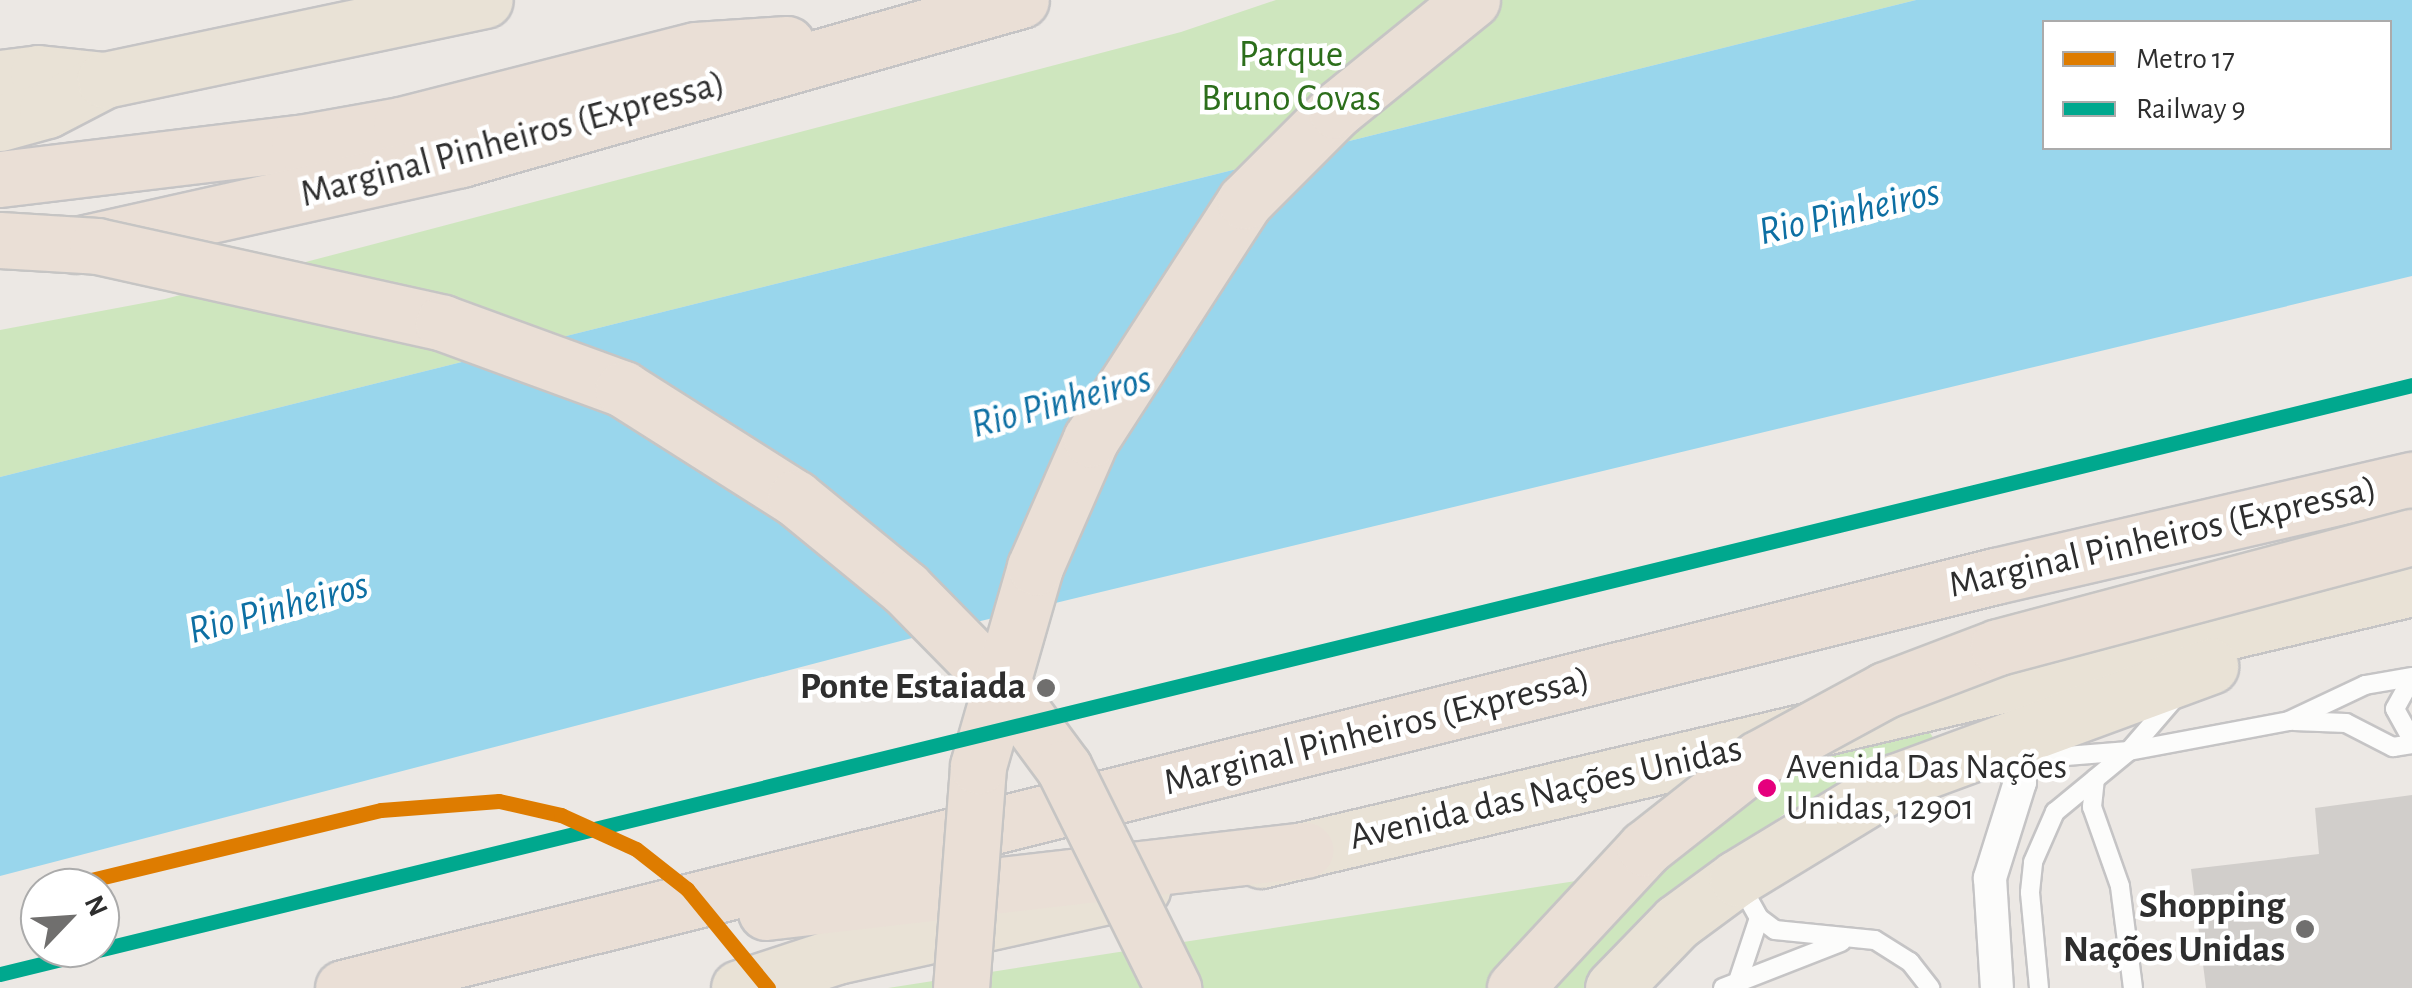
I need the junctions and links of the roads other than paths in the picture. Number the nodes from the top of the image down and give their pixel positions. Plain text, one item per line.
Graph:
1 (485, 0) edge
2 (1020, 0) edge
3 (1472, 0) edge
4 (909, 34) junction
5 (0, 78) edge
6 (105, 80) junction
7 (0, 124) edge
8 (0, 179) edge
9 (0, 240) edge
10 (0, 262) edge
11 (2412, 480) edge
12 (2412, 537) edge
13 (2412, 588) edge
14 (2332, 607) junction
15 (2412, 677) edge
16 (2185, 678) junction
17 (2289, 720) junction
18 (2412, 742) edge
19 (2129, 751) junction
20 (2004, 762) junction
21 (2095, 778) junction
22 (1306, 850) junction
23 (1748, 898) junction
24 (653, 915) junction
25 (1855, 937) junction
26 (1731, 983) edge
27 (343, 988) edge
28 (739, 988) edge
29 (961, 988) edge
30 (1173, 988) edge
31 (1514, 988) edge
32 (1613, 988) edge
33 (1930, 988) edge
34 (1997, 988) edge
35 (2039, 988) edge
36 (2133, 988) edge

1 - 6 highway
2 - 4 highway, Marginal Pinheiros (Expressa)
3 - 29 highway, bridge
4 - 8 highway
4 - 10 highway, Marginal Pinheiros (Expressa)
5 - 6 highway
6 - 7 highway
9 - 30 highway, bridge
11 - 24 highway, Marginal Pinheiros (Expressa)
12 - 31 highway, bridge
13 - 14 highway, Avenida das Nações Unidas
14 - 16 highway
14 - 22 highway, Avenida das Nações Unidas
15 - 17 lane
15 - 18 lane
16 - 19 lane
16 - 20 highway
17 - 18 lane
17 - 19 lane
19 - 20 lane
19 - 21 lane
20 - 23 highway
20 - 34 street
21 - 35 lane
21 - 36 lane
22 - 24 highway
22 - 28 highway, Avenida das Nações Unidas
23 - 25 lane
23 - 26 lane
23 - 32 highway
24 - 27 highway, Marginal Pinheiros (Expressa)
25 - 26 lane
25 - 33 lane

